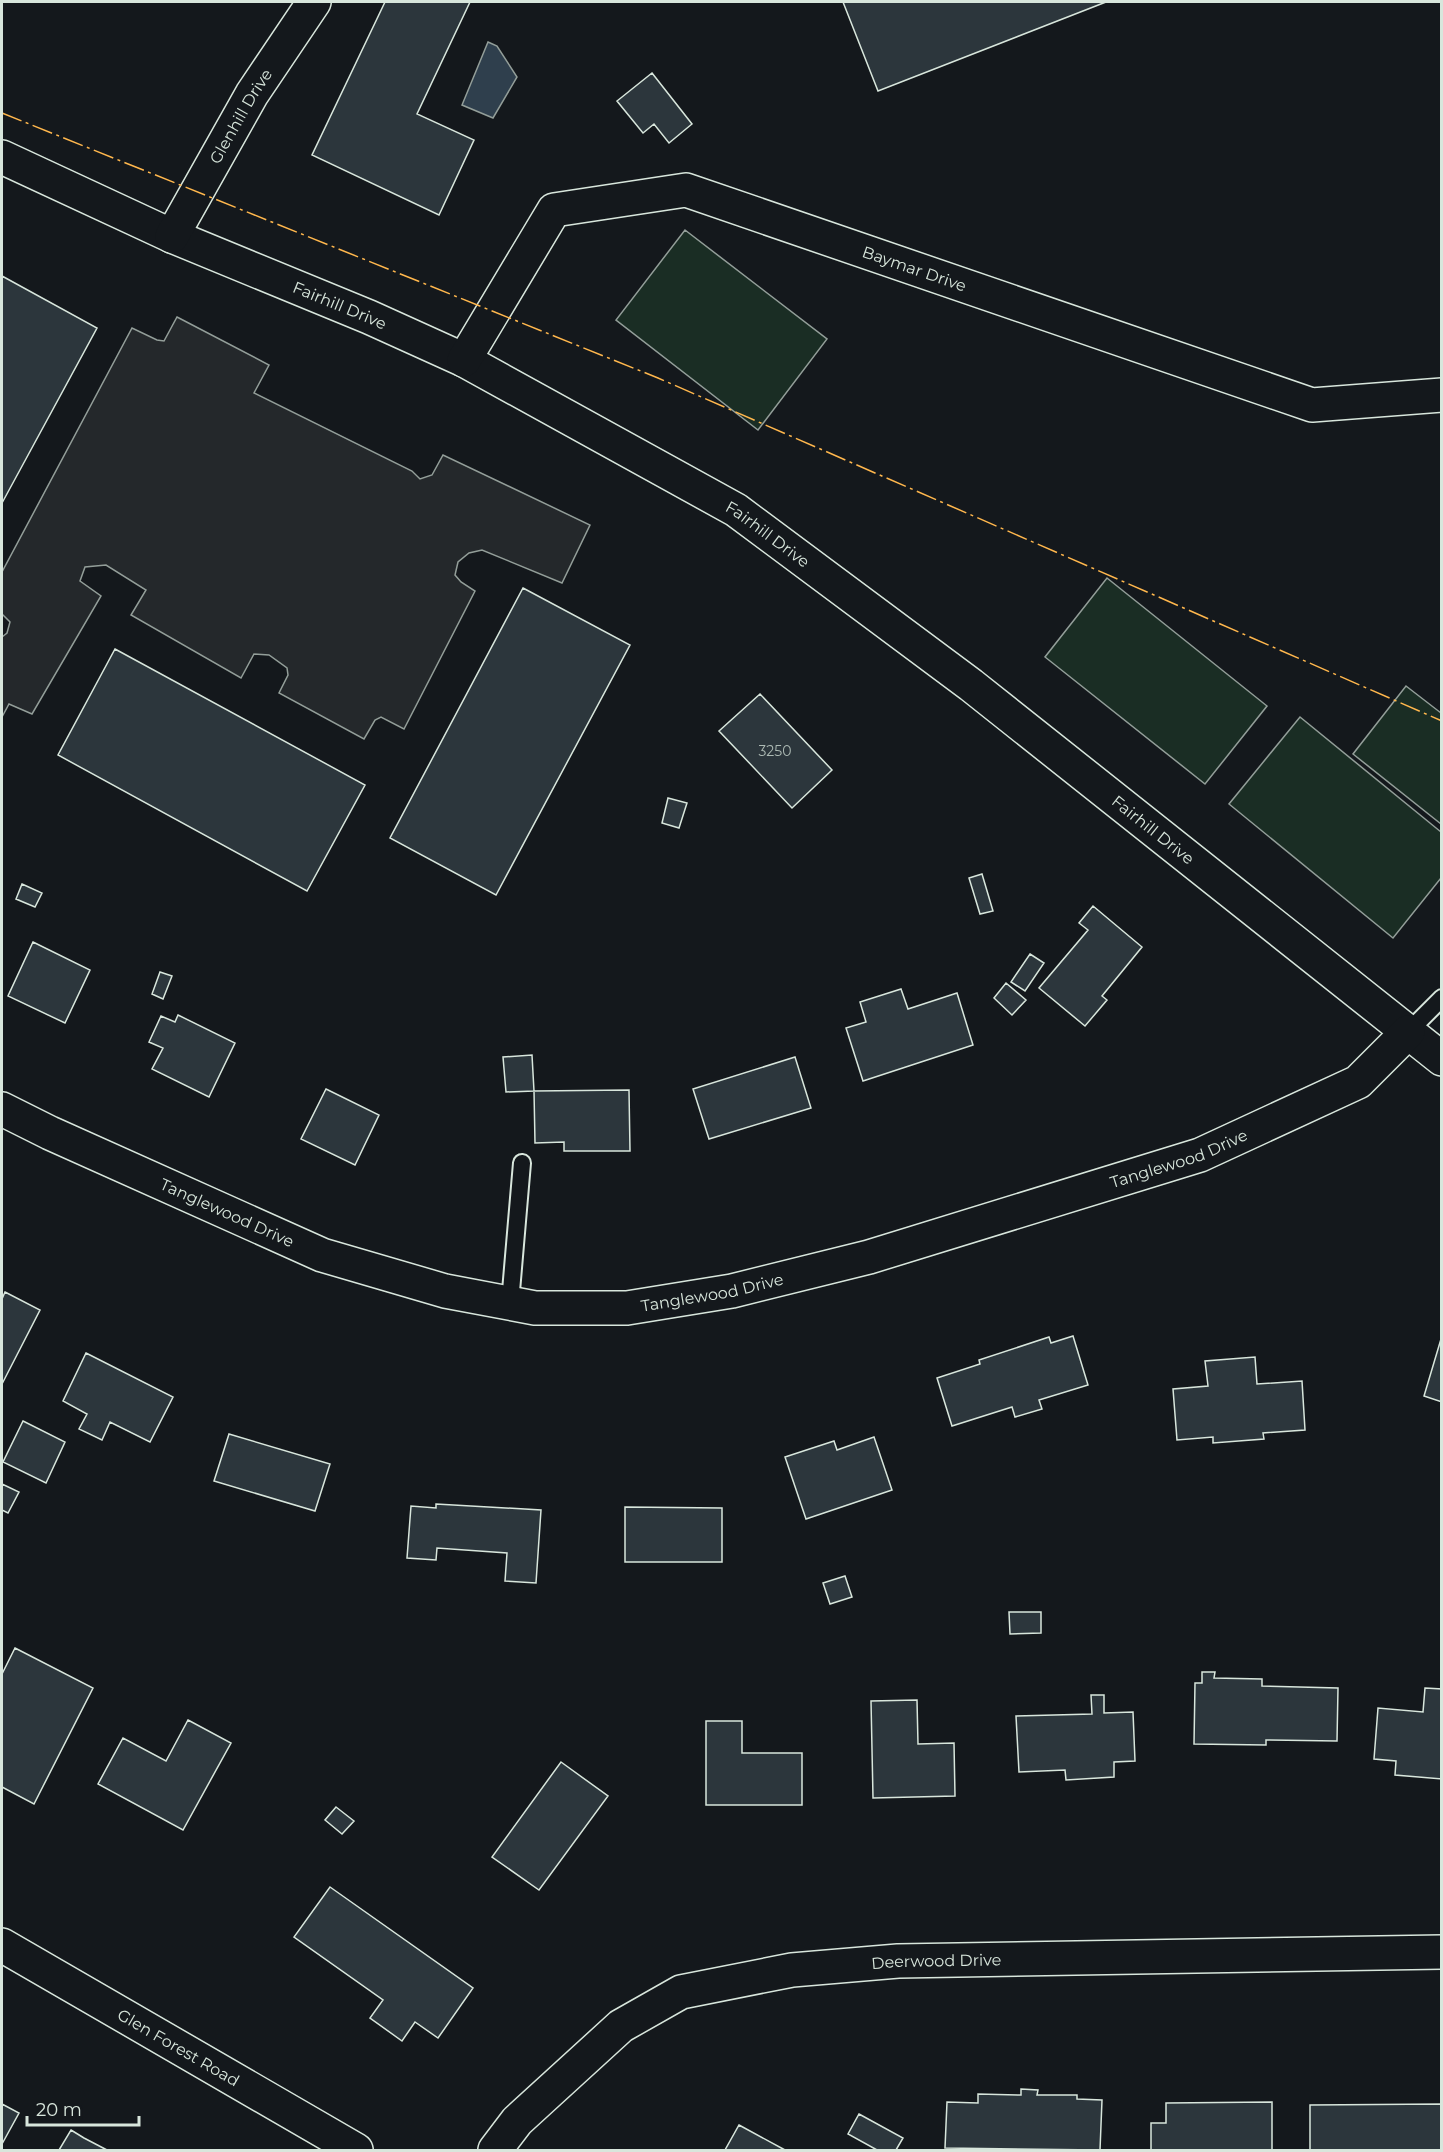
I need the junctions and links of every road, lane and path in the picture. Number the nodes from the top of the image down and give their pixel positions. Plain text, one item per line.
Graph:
1 (314, 2) edge
2 (2, 157) edge
3 (172, 236) junction
4 (464, 360) junction
5 (1442, 395) edge
6 (1442, 998) edge
7 (1408, 1032) junction
8 (1442, 1059) edge
9 (2, 1109) edge
10 (522, 1163) dead end
11 (510, 1303) junction
12 (2, 1945) edge
13 (1442, 1952) edge
14 (356, 2151) edge
15 (495, 2151) edge

1 - 3 street, Glenhill Drive
2 - 3 street, Fairhill Drive
3 - 4 street, Fairhill Drive
4 - 5 street, Baymar Drive
4 - 7 street, Fairhill Drive
6 - 7 lane
7 - 8 street, Fairhill Drive
7 - 11 street, Tanglewood Drive
9 - 11 street, Tanglewood Drive
10 - 11 lane
12 - 14 street, Glen Forest Road
13 - 15 street, Deerwood Drive

